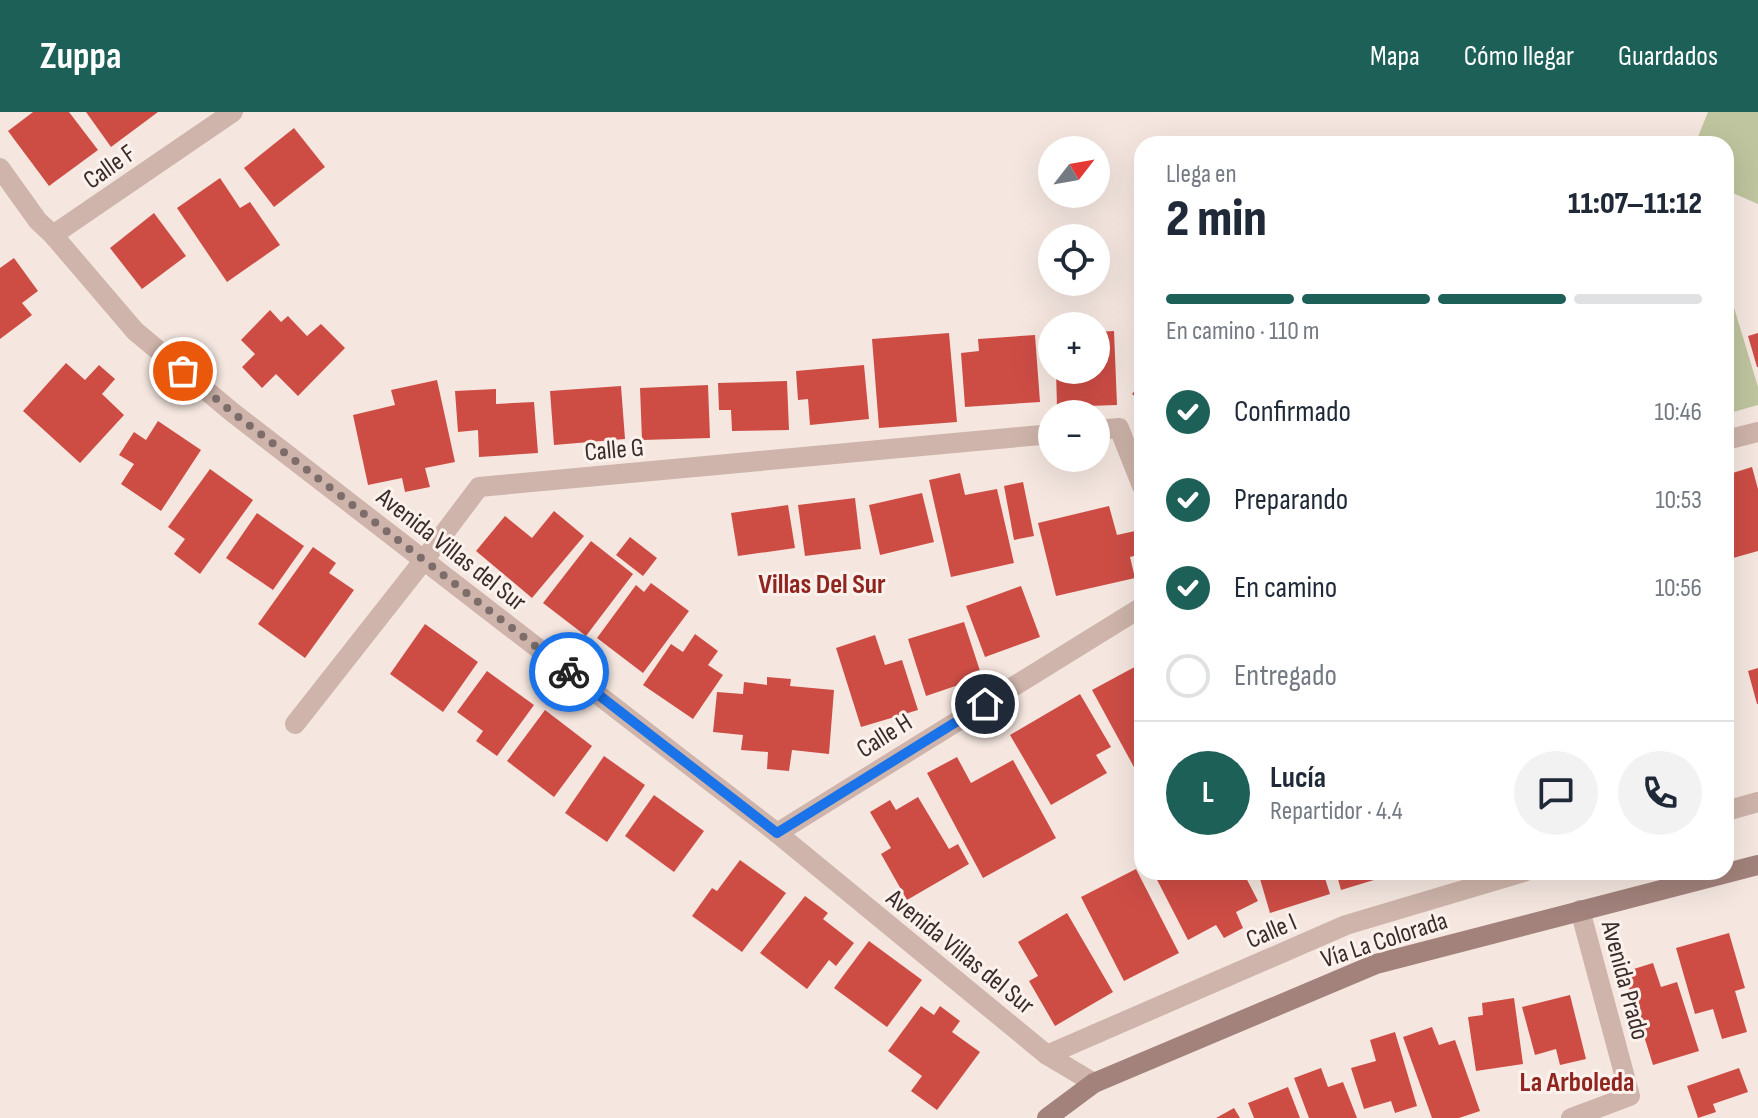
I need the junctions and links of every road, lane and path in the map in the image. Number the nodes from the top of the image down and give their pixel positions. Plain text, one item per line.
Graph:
1 (233, 112) edge
2 (0, 168) edge
3 (53, 235) junction
4 (1110, 429) edge
5 (1758, 432) edge
6 (1038, 435) edge
7 (1734, 438) edge
8 (1134, 466) edge
9 (424, 560) junction
10 (1134, 612) edge
11 (295, 724) dead end
12 (1758, 802) edge
13 (1734, 809) edge
14 (777, 833) junction
15 (1758, 865) edge
16 (1734, 871) edge
17 (1497, 880) edge
18 (1699, 880) edge
19 (1580, 910) junction
20 (1047, 1055) junction
21 (1094, 1083) junction
22 (1047, 1118) edge
23 (1571, 1118) edge

1 - 3 street, Calle F
2 - 3 street, Avenida Villas del Sur
3 - 9 street, Avenida Villas del Sur
4 - 8 street
5 - 7 street
6 - 9 street, Calle G
9 - 11 street, Calle G
9 - 14 street, Avenida Villas del Sur
10 - 14 street, Calle H
12 - 13 street
14 - 20 street, Avenida Villas del Sur
15 - 16 main road, Vía La Colorada
17 - 20 street, Calle I
18 - 19 main road, Vía La Colorada
19 - 21 main road, Vía La Colorada
19 - 23 street, Avenida Prado
20 - 21 street, Avenida Villas del Sur
21 - 22 main road, Vía La Colorada

